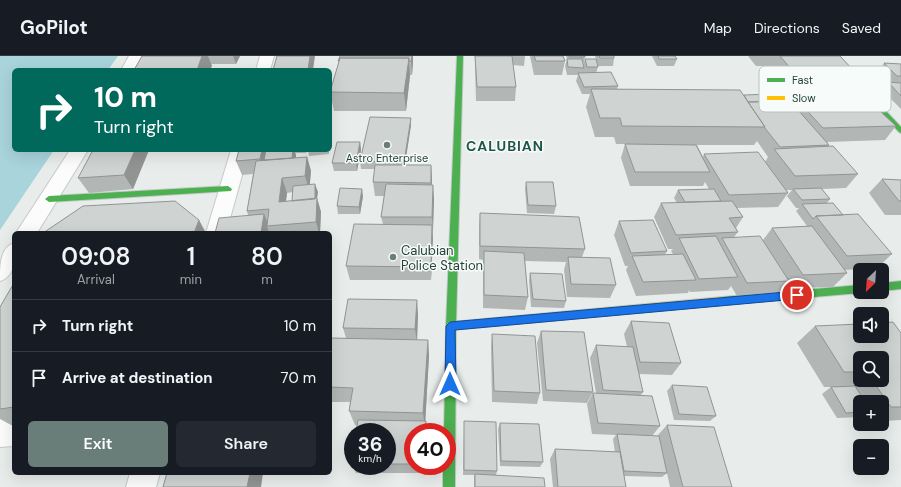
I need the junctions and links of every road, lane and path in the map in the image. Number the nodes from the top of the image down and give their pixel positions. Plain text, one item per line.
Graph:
1 (136, 56) edge
2 (267, 56) edge
3 (460, 56) edge
4 (831, 56) edge
5 (840, 66) edge
6 (129, 68) edge
7 (264, 68) edge
8 (883, 112) edge
9 (901, 131) edge
10 (78, 152) edge
11 (239, 152) edge
12 (228, 189) junction
13 (49, 199) junction
14 (27, 231) edge
15 (217, 231) edge
16 (12, 254) edge
17 (0, 272) edge
18 (901, 285) edge
19 (889, 286) edge
20 (853, 290) edge
21 (450, 326) junction
22 (12, 432) edge
23 (0, 433) edge
24 (145, 475) edge
25 (141, 487) edge
26 (449, 487) edge

1 - 6 street
2 - 7 street
3 - 21 street
4 - 5 street
8 - 9 street
10 - 13 street
11 - 12 street
12 - 13 street
12 - 15 street
13 - 14 street
16 - 17 street
18 - 19 street
20 - 21 street
21 - 26 street
22 - 23 street
24 - 25 street

